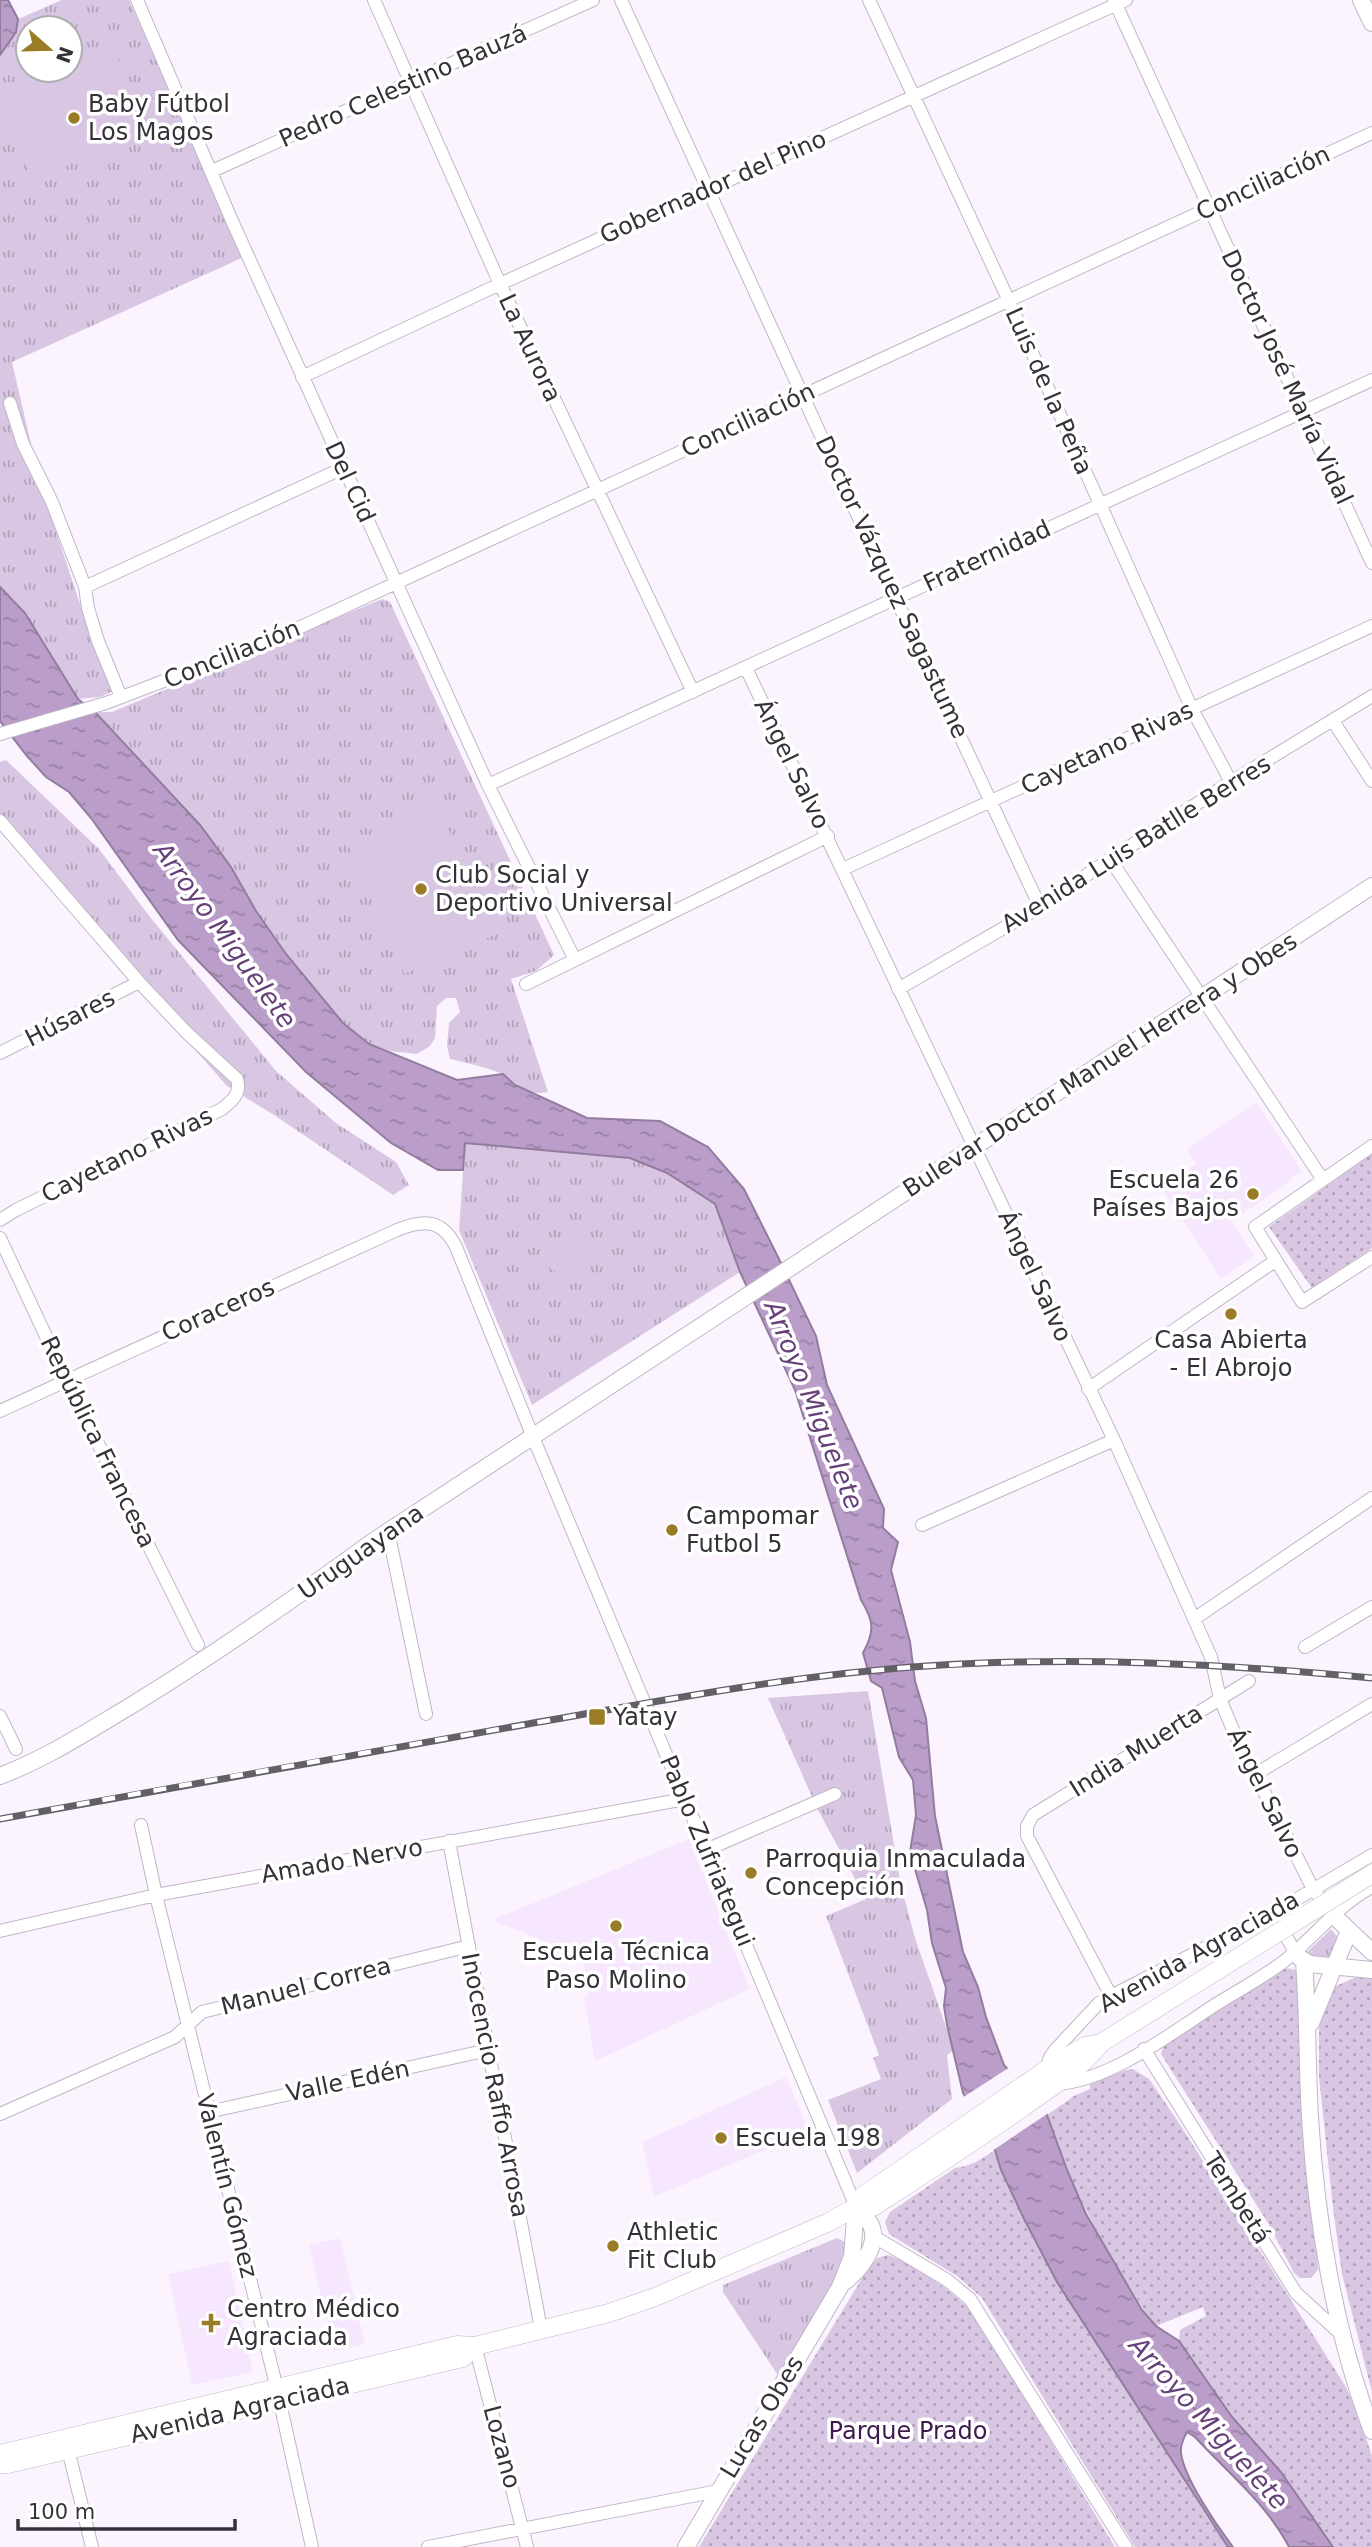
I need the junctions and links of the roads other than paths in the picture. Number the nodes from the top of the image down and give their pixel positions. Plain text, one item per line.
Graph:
1 (137, 0) edge
2 (374, 0) edge
3 (593, 0) edge
4 (621, 0) edge
5 (869, 0) edge
6 (1361, 0) edge
7 (1119, 1) edge
8 (1372, 23) edge
9 (410, 83) junction
10 (914, 96) junction
11 (1372, 133) edge
12 (212, 171) junction
13 (708, 190) junction
14 (1209, 208) junction
15 (500, 284) junction
16 (1008, 299) junction
17 (302, 377) junction
18 (1372, 380) edge
19 (802, 394) junction
20 (10, 403) dead end
21 (1304, 411) junction
22 (343, 468) junction
23 (597, 491) junction
24 (1099, 503) junction
25 (1372, 563) edge
26 (397, 582) junction
27 (85, 587) junction
28 (895, 599) junction
29 (1372, 626) edge
30 (746, 668) junction
31 (693, 692) junction
32 (1372, 696) edge
33 (121, 697) junction
34 (1192, 709) junction
35 (1333, 721) junction
36 (0, 734) edge
37 (1372, 781) edge
38 (1231, 782) junction
39 (488, 785) junction
40 (991, 801) junction
41 (0, 821) edge
42 (828, 836) junction
43 (1110, 859) junction
44 (843, 869) junction
45 (1372, 886) edge
46 (1041, 907) junction
47 (575, 960) junction
48 (139, 982) junction
49 (526, 984) dead end
50 (898, 989) junction
51 (1202, 998) junction
52 (0, 1053) edge
53 (1372, 1146) edge
54 (975, 1148) junction
55 (1323, 1180) junction
56 (0, 1220) edge
57 (440, 1227) joint
58 (0, 1238) edge
59 (1372, 1257) edge
60 (1275, 1261) junction
61 (717, 1317) joint
62 (66, 1379) junction
63 (1088, 1389) junction
64 (0, 1412) edge
65 (533, 1437) junction
66 (1114, 1440) junction
67 (1372, 1498) edge
68 (922, 1525) dead end
69 (382, 1536) junction
70 (1372, 1607) edge
71 (1194, 1619) junction
72 (198, 1645) dead end
73 (1305, 1647) dead end
74 (1249, 1681) dead end
75 (1220, 1699) junction
76 (1372, 1704) edge
77 (426, 1714) dead end
78 (0, 1716) edge
79 (16, 1749) dead end
80 (1254, 1775) junction
81 (0, 1776) edge
82 (835, 1794) dead end
83 (685, 1799) junction
84 (141, 1825) dead end
85 (449, 1841) junction
86 (706, 1850) junction
87 (1372, 1855) edge
88 (1372, 1874) edge
89 (1372, 1887) edge
90 (1313, 1889) junction
91 (156, 1895) junction
92 (1273, 1913) junction
93 (1332, 1914) junction
94 (0, 1931) edge
95 (1349, 1931) junction
96 (469, 1946) junction
97 (1372, 1952) edge
98 (1300, 1957) junction
99 (1334, 1966) junction
100 (1372, 1970) edge
101 (1111, 1996) junction
102 (188, 2026) junction
103 (1308, 2028) junction
104 (1144, 2049) junction
105 (488, 2050) junction
106 (1051, 2077) junction
107 (208, 2112) junction
108 (0, 2114) edge
109 (856, 2207) junction
110 (873, 2236) junction
111 (840, 2287) junction
112 (541, 2329) junction
113 (1342, 2335) junction
114 (475, 2346) junction
115 (277, 2395) junction
116 (1372, 2431) edge
117 (67, 2444) junction
118 (0, 2454) edge
119 (0, 2464) edge
120 (718, 2491) junction
121 (523, 2528) junction
122 (92, 2547) edge
123 (312, 2547) edge
124 (428, 2547) edge
125 (527, 2547) edge
126 (685, 2547) edge
127 (1125, 2547) edge

1 - 12 street, Del Cid
2 - 9 street, La Aurora
3 - 9 street, Pedro Celestino Bauzá
4 - 13 street, Doctor Vázquez Sagastume
5 - 10 street, Luis de la Peña
6 - 8 street
7 - 10 street, Gobernador del Pino
7 - 14 street, Doctor José María Vidal
9 - 12 street, Pedro Celestino Bauzá
9 - 15 street, La Aurora
10 - 13 street, Gobernador del Pino
10 - 16 street, Luis de la Peña
11 - 14 street, Conciliación
12 - 17 street, Del Cid
13 - 15 street, Gobernador del Pino
13 - 19 street, Doctor Vázquez Sagastume
14 - 16 street, Conciliación
14 - 21 street, Doctor José María Vidal
15 - 17 street, Gobernador del Pino
15 - 23 street, La Aurora
16 - 19 street, Conciliación
16 - 24 street, Luis de la Peña
17 - 22 street, Del Cid
18 - 21 street, Fraternidad
19 - 23 street, Conciliación
19 - 28 street, Doctor Vázquez Sagastume
20 - 27 street
21 - 24 street, Fraternidad
21 - 25 street, Doctor José María Vidal
22 - 26 street, Del Cid
22 - 27 street
23 - 26 street, Conciliación
23 - 31 street, La Aurora
24 - 28 street, Fraternidad
24 - 34 street, Luis de la Peña
26 - 33 street, Conciliación
26 - 39 street, Del Cid
27 - 33 street
28 - 30 street, Fraternidad
28 - 40 street, Doctor Vázquez Sagastume
29 - 34 street, Cayetano Rivas
30 - 31 street, Fraternidad
30 - 42 street, Ángel Salvo
31 - 39 street, Fraternidad
32 - 35 street, Avenida Luis Batlle Berres
33 - 36 street, Conciliación
34 - 38 street, Luis de la Peña
34 - 40 street, Cayetano Rivas
35 - 37 street
35 - 38 street, Avenida Luis Batlle Berres
38 - 43 street, Avenida Luis Batlle Berres
39 - 47 street, Del Cid
40 - 44 street, Cayetano Rivas
40 - 46 street, Doctor Vázquez Sagastume
41 - 48 street
42 - 44 street, Ángel Salvo
42 - 47 street
43 - 46 street, Avenida Luis Batlle Berres
43 - 51 street
44 - 50 street, Ángel Salvo
45 - 51 street, Bulevar Doctor Manuel Herrera y Obes
46 - 50 street, Avenida Luis Batlle Berres
47 - 49 street
48 - 52 street, Húsares
48 - 56 street, Cayetano Rivas
50 - 54 street, Ángel Salvo
51 - 54 street, Bulevar Doctor Manuel Herrera y Obes
51 - 55 street
53 - 55 street
54 - 61 street, Bulevar Doctor Manuel Herrera y Obes
54 - 63 street, Ángel Salvo
55 - 60 street
57 - 62 street, Coraceros
57 - 65 street, Pablo Zufriategui
58 - 62 street, República Francesa
59 - 60 street
60 - 63 street
61 - 65 street, Uruguayana
62 - 64 street, Coraceros
62 - 72 street, República Francesa
63 - 66 street, Ángel Salvo
65 - 69 street, Uruguayana
65 - 83 street, Pablo Zufriategui
66 - 68 street
66 - 71 street, Ángel Salvo
67 - 71 street
69 - 77 street
69 - 81 street, Uruguayana
70 - 73 street
71 - 75 street, Ángel Salvo
74 - 75 street, India Muerta
75 - 80 street, Ángel Salvo
75 - 101 street, India Muerta
76 - 80 street
78 - 79 street
80 - 90 street, Ángel Salvo
82 - 86 street
83 - 85 street, Amado Nervo
83 - 86 street, Pablo Zufriategui
84 - 91 street, Valentín Gómez
85 - 91 street, Amado Nervo
85 - 96 street, Inocencio Raffo Arrosa
86 - 109 street, Pablo Zufriategui
87 - 90 street, Avenida Agraciada
88 - 106 main road, Avenida Agraciada, bridge
89 - 93 street, Avenida Agraciada
90 - 92 street, Avenida Agraciada
90 - 93 street, Ángel Salvo
91 - 94 street, Amado Nervo
91 - 102 street, Valentín Gómez
92 - 98 street
92 - 101 street, Avenida Agraciada
93 - 95 street
93 - 98 street, Avenida Agraciada
95 - 97 street
95 - 99 street
96 - 102 street, Manuel Correa
96 - 105 street, Inocencio Raffo Arrosa
98 - 99 street
98 - 103 street
98 - 104 street, Avenida Agraciada
99 - 100 street
99 - 103 street
101 - 106 street, Avenida Agraciada
102 - 107 street, Valentín Gómez
102 - 108 street, Manuel Correa
103 - 113 street
104 - 106 street, Avenida Agraciada
104 - 113 street, Tembetá
105 - 107 street, Valle Edén
105 - 112 street, Inocencio Raffo Arrosa
106 - 109 main road, Avenida Agraciada
106 - 109 main road, Avenida Agraciada
107 - 115 street, Valentín Gómez
109 - 110 street
109 - 111 street, Lucas Obes
109 - 112 main road, Avenida Agraciada
110 - 111 street, Lucas Obes
110 - 127 street
111 - 120 street, Lucas Obes
112 - 114 main road, Avenida Agraciada
113 - 116 street
114 - 115 main road, Avenida Agraciada
114 - 121 street, Lozano
115 - 117 main road, Avenida Agraciada
115 - 123 street, Valentín Gómez
117 - 118 main road, Avenida Agraciada
117 - 119 main road, Avenida Agraciada
117 - 122 street
120 - 121 street
120 - 126 street, Lucas Obes
121 - 124 street
121 - 125 street, Lozano

